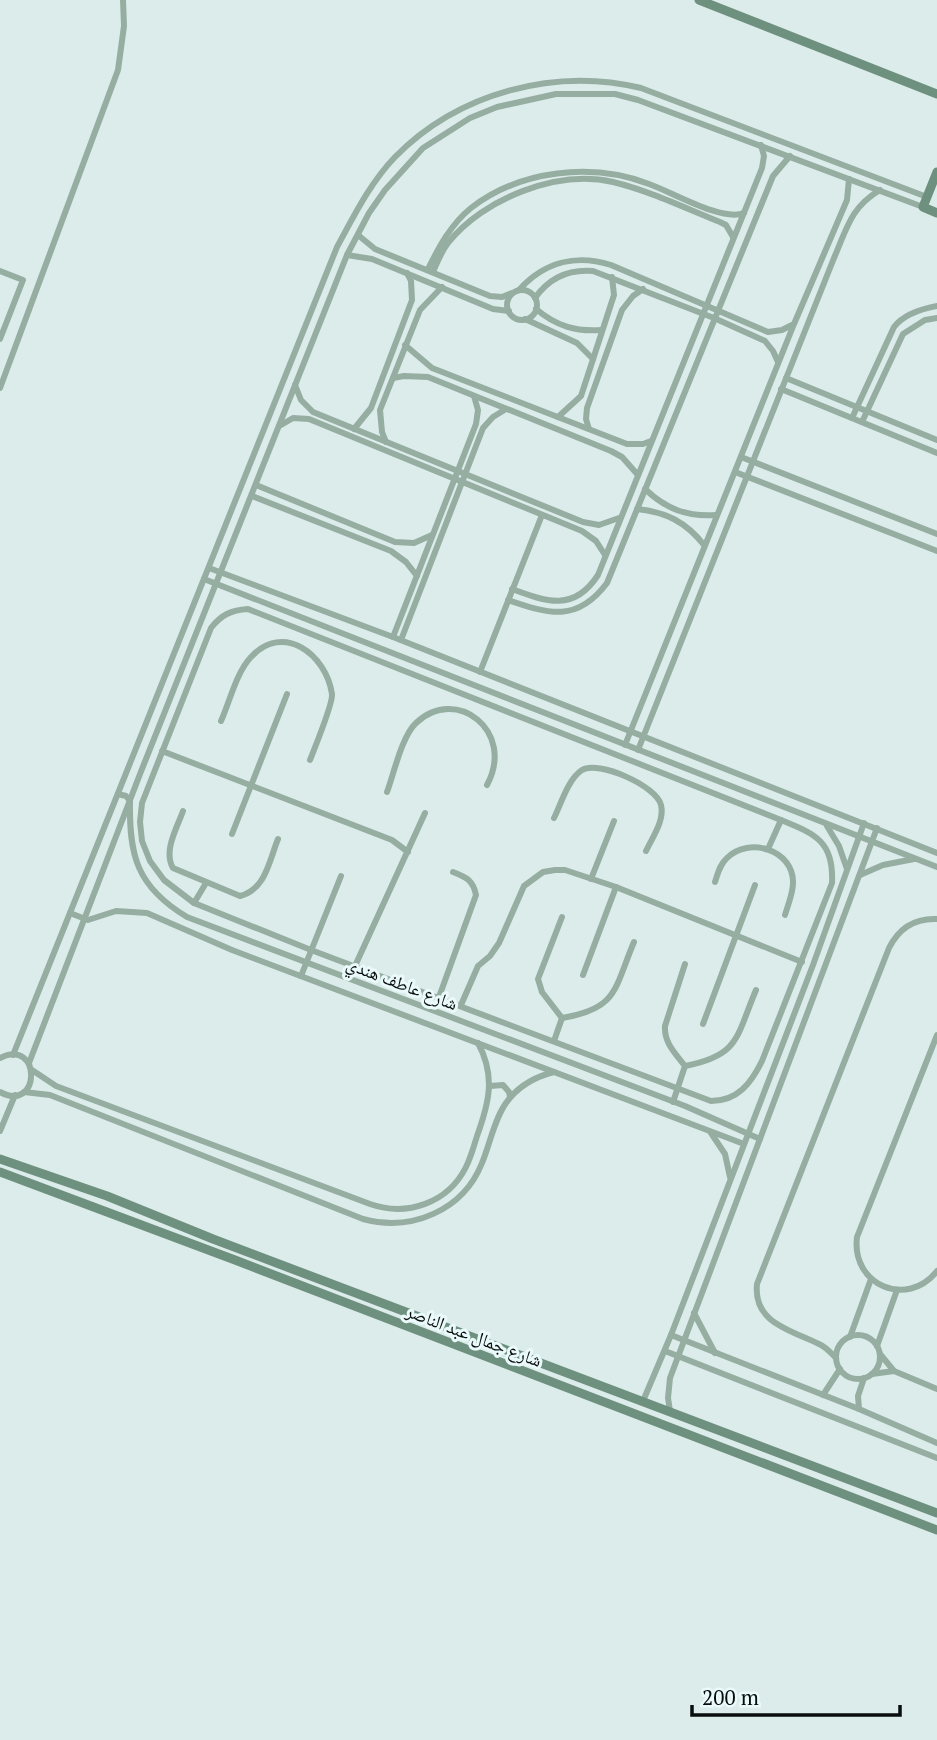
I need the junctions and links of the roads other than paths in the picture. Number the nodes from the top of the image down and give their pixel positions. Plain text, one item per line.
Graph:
1 (123, 0) edge
2 (699, 0) edge
3 (937, 94) edge
4 (761, 145) junction
5 (790, 156) junction
6 (937, 172) edge
7 (849, 178) junction
8 (880, 190) junction
9 (932, 199) edge
10 (923, 207) junction
11 (744, 213) junction
12 (937, 213) edge
13 (358, 235) junction
14 (733, 238) junction
15 (347, 255) junction
16 (0, 271) edge
17 (430, 271) junction
18 (407, 273) junction
19 (612, 277) junction
20 (442, 287) junction
21 (643, 289) junction
22 (516, 292) junction
23 (536, 298) junction
24 (707, 305) junction
25 (937, 306) edge
26 (536, 309) junction
27 (718, 309) junction
28 (509, 311) junction
29 (704, 314) junction
30 (714, 317) junction
31 (937, 318) edge
32 (525, 319) junction
33 (793, 324) junction
34 (602, 330) junction
35 (0, 340) edge
36 (405, 345) junction
37 (593, 359) junction
38 (778, 362) junction
39 (786, 378) junction
40 (393, 379) junction
41 (295, 385) junction
42 (0, 388) edge
43 (782, 389) junction
44 (474, 396) junction
45 (857, 407) junction
46 (506, 409) junction
47 (867, 411) junction
48 (558, 417) junction
49 (852, 418) junction
50 (862, 422) junction
51 (279, 426) junction
52 (354, 429) junction
53 (589, 429) junction
54 (936, 439) edge
55 (651, 441) junction
56 (386, 442) junction
57 (937, 453) edge
58 (741, 457) junction
59 (752, 462) junction
60 (457, 471) junction
61 (735, 472) junction
62 (465, 474) junction
63 (638, 475) junction
64 (747, 477) junction
65 (454, 479) junction
66 (462, 482) junction
67 (256, 485) junction
68 (645, 489) junction
69 (252, 496) junction
70 (637, 509) junction
71 (542, 515) junction
72 (716, 515) junction
73 (620, 517) junction
74 (937, 534) edge
75 (432, 535) junction
76 (704, 545) junction
77 (937, 551) edge
78 (605, 556) junction
79 (209, 568) junction
80 (222, 573) junction
81 (416, 576) junction
82 (204, 579) junction
83 (217, 584) junction
84 (512, 589) junction
85 (508, 600) junction
86 (300, 629) junction
87 (393, 637) junction
88 (401, 640) junction
89 (295, 643) junction
90 (480, 672) junction
91 (287, 694) dead end
92 (476, 699) junction
93 (469, 714) junction
94 (221, 721) dead end
95 (631, 732) junction
96 (643, 737) junction
97 (625, 745) junction
98 (638, 750) junction
99 (162, 751) junction
100 (310, 760) dead end
101 (632, 761) junction
102 (626, 777) junction
103 (251, 785) junction
104 (487, 785) dead end
105 (387, 792) dead end
106 (118, 794) junction
107 (130, 801) junction
108 (183, 811) dead end
109 (425, 814) dead end
110 (554, 818) dead end
111 (780, 820) junction
112 (614, 821) dead end
113 (863, 823) junction
114 (825, 824) junction
115 (877, 828) junction
116 (232, 834) dead end
117 (859, 837) junction
118 (278, 839) dead end
119 (872, 842) junction
120 (768, 849) junction
121 (646, 851) dead end
122 (408, 852) junction
123 (937, 853) edge
124 (917, 859) junction
125 (937, 867) edge
126 (847, 869) junction
127 (453, 872) dead end
128 (860, 875) junction
129 (341, 876) dead end
130 (592, 879) junction
131 (715, 882) dead end
132 (206, 883) junction
133 (755, 885) dead end
134 (616, 887) junction
135 (194, 903) junction
136 (70, 913) junction
137 (785, 915) dead end
138 (562, 917) dead end
139 (84, 919) junction
140 (937, 919) edge
141 (736, 935) junction
142 (634, 942) dead end
143 (310, 950) junction
144 (306, 962) junction
145 (802, 962) junction
146 (685, 964) dead end
147 (355, 966) junction
148 (583, 975) dead end
149 (301, 976) junction
150 (756, 990) dead end
151 (439, 997) junction
152 (461, 1005) junction
153 (562, 1018) junction
154 (703, 1024) dead end
155 (937, 1035) edge
156 (554, 1041) junction
157 (478, 1043) junction
158 (13, 1055) junction
159 (0, 1058) edge
160 (30, 1066) junction
161 (685, 1066) junction
162 (555, 1072) junction
163 (490, 1086) junction
164 (678, 1089) junction
165 (0, 1092) edge
166 (24, 1092) junction
167 (15, 1095) junction
168 (510, 1097) junction
169 (673, 1102) junction
170 (729, 1126) junction
171 (0, 1131) edge
172 (710, 1131) junction
173 (748, 1134) junction
174 (724, 1137) junction
175 (760, 1139) junction
176 (744, 1144) junction
177 (0, 1158) edge
178 (0, 1172) edge
179 (730, 1181) junction
180 (214, 1239) junction
181 (240, 1249) junction
182 (209, 1251) junction
183 (235, 1260) junction
184 (937, 1271) edge
185 (871, 1279) junction
186 (897, 1290) junction
187 (694, 1313) junction
188 (671, 1335) junction
189 (850, 1337) junction
190 (685, 1341) junction
191 (841, 1344) junction
192 (822, 1346) junction
193 (878, 1349) junction
194 (665, 1351) junction
195 (715, 1353) junction
196 (680, 1357) junction
197 (836, 1358) junction
198 (840, 1369) junction
199 (894, 1371) junction
200 (867, 1376) junction
201 (937, 1389) edge
202 (823, 1395) junction
203 (643, 1401) junction
204 (859, 1409) junction
205 (670, 1411) junction
206 (937, 1443) edge
207 (937, 1458) edge
208 (937, 1513) edge
209 (937, 1530) edge

1 - 42 street
2 - 3 main road
4 - 5 street
4 - 11 street
4 - 13 street
5 - 7 street
5 - 27 street
6 - 9 main road
7 - 8 street
7 - 33 street
8 - 10 street
8 - 39 street
9 - 10 main road
9 - 79 street
10 - 12 main road
11 - 14 street
11 - 17 street
13 - 15 street
13 - 17 street
14 - 17 street
14 - 24 street
15 - 18 street
15 - 41 street
16 - 35 street
17 - 22 street
18 - 20 street
18 - 52 street
19 - 21 street
19 - 23 street
19 - 34 street
20 - 28 street
20 - 36 street
21 - 29 street
21 - 53 street
22 - 23 street
22 - 24 street
22 - 28 street
23 - 26 street
24 - 27 street
24 - 29 street
25 - 45 street
26 - 32 street
26 - 34 street
27 - 30 street
27 - 33 street
28 - 32 street
29 - 30 street
29 - 55 street
30 - 38 street
30 - 68 street
31 - 47 street
32 - 37 street
33 - 38 street
34 - 37 street
36 - 40 street
36 - 48 street
37 - 48 street
38 - 58 street
39 - 43 street
39 - 45 street
40 - 44 street
40 - 56 street
41 - 51 street
41 - 52 street
43 - 49 street
43 - 59 street
44 - 46 street
44 - 60 street
45 - 47 street
45 - 49 street
46 - 62 street
46 - 63 street
47 - 50 street
47 - 54 street
48 - 53 street
49 - 50 street
50 - 57 street
51 - 65 street
51 - 67 street
52 - 56 street
53 - 55 street
55 - 63 street
56 - 60 street
58 - 59 street
58 - 61 street
59 - 64 street
59 - 74 street
60 - 62 street
60 - 65 street
61 - 64 street
61 - 72 street
62 - 66 street
62 - 73 street
63 - 73 street
64 - 77 street
64 - 96 street
65 - 66 street
65 - 75 street
66 - 71 street
66 - 88 street
67 - 69 street
67 - 75 street
68 - 70 street
68 - 72 street
69 - 80 street
69 - 81 street
70 - 76 street
70 - 85 street
71 - 78 street
71 - 84 street
72 - 76 street
73 - 78 street
75 - 81 street
76 - 95 street
78 - 84 street
79 - 80 street
79 - 82 street
80 - 83 street
80 - 87 street
81 - 87 street
82 - 83 street
82 - 106 street
83 - 97 street
83 - 107 street
84 - 85 street
85 - 90 street
86 - 89 street
86 - 92 street
86 - 99 street
87 - 88 street
88 - 90 street
89 - 94 street
89 - 100 street
90 - 95 street
91 - 103 street
92 - 93 street
92 - 101 street
93 - 104 street
93 - 105 street
95 - 96 street
95 - 97 street
96 - 98 street
96 - 113 street
97 - 98 street
98 - 114 street
99 - 103 street
99 - 135 street
101 - 102 street
101 - 111 street
102 - 110 street
102 - 121 street
103 - 116 street
103 - 122 street
106 - 107 street
106 - 136 street
107 - 139 street
107 - 144 street, شارع عاطف هندي
108 - 132 street
109 - 122 street
111 - 120 street
111 - 145 street
112 - 130 street
113 - 115 street
113 - 117 street
114 - 117 street
114 - 126 street
115 - 119 street
115 - 123 street
117 - 119 street
117 - 126 street
118 - 132 street
119 - 124 street
119 - 128 street
120 - 131 street
120 - 137 street
122 - 147 street
124 - 125 street
124 - 128 street
126 - 173 street
127 - 151 street
128 - 175 street
129 - 143 street
130 - 134 street
130 - 152 street
132 - 135 street
133 - 141 street
134 - 141 street
134 - 148 street
135 - 143 street
136 - 139 street
136 - 158 street
138 - 153 street
139 - 149 street, شارع عاطف هندي
139 - 160 street
140 - 192 street
141 - 145 street
141 - 154 street
142 - 153 street
143 - 144 street
143 - 147 street
144 - 149 street
144 - 169 street, شارع عاطف هندي
145 - 164 street
146 - 161 street
147 - 151 street
149 - 157 street, شارع عاطف هندي
150 - 161 street
151 - 152 street
152 - 156 street
153 - 156 street
155 - 185 street
156 - 164 street
157 - 162 street, شارع عاطف هندي
157 - 163 street
158 - 159 street
158 - 160 street
160 - 163 street
160 - 166 street
161 - 164 street
162 - 168 street
162 - 172 street, شارع عاطف هندي
163 - 168 street
164 - 169 street
165 - 167 street
166 - 167 street
166 - 168 street
167 - 171 street
169 - 170 street, شارع عاطف هندي
170 - 173 street, شارع عاطف هندي
170 - 174 street
172 - 174 street, شارع عاطف هندي
172 - 179 street
173 - 175 street, شارع عاطف هندي
173 - 176 street
174 - 176 street, شارع عاطف هندي
175 - 187 street
176 - 179 street
177 - 180 main road, شارع جمال عبد الناصر
178 - 182 main road, شارع جمال عبد الناصر
179 - 188 street
180 - 181 main road, شارع جمال عبد الناصر
180 - 182 main road
181 - 183 main road
181 - 203 main road, شارع جمال عبد الناصر
182 - 183 main road, شارع جمال عبد الناصر
183 - 209 main road, شارع جمال عبد الناصر
184 - 186 street
185 - 186 street
185 - 189 street
186 - 193 street
187 - 190 street
187 - 195 street
188 - 190 street
188 - 194 street
189 - 191 street
189 - 193 street
190 - 195 street
190 - 196 street
191 - 192 street
191 - 197 street
192 - 197 street
193 - 199 street
193 - 200 street
194 - 196 street
194 - 203 street
195 - 202 street
196 - 205 street
196 - 207 street
197 - 198 street
198 - 200 street
198 - 202 street
199 - 200 street
199 - 201 street
200 - 204 street
202 - 204 street
203 - 205 main road, شارع جمال عبد الناصر
204 - 206 street
205 - 208 main road, شارع جمال عبد الناصر

